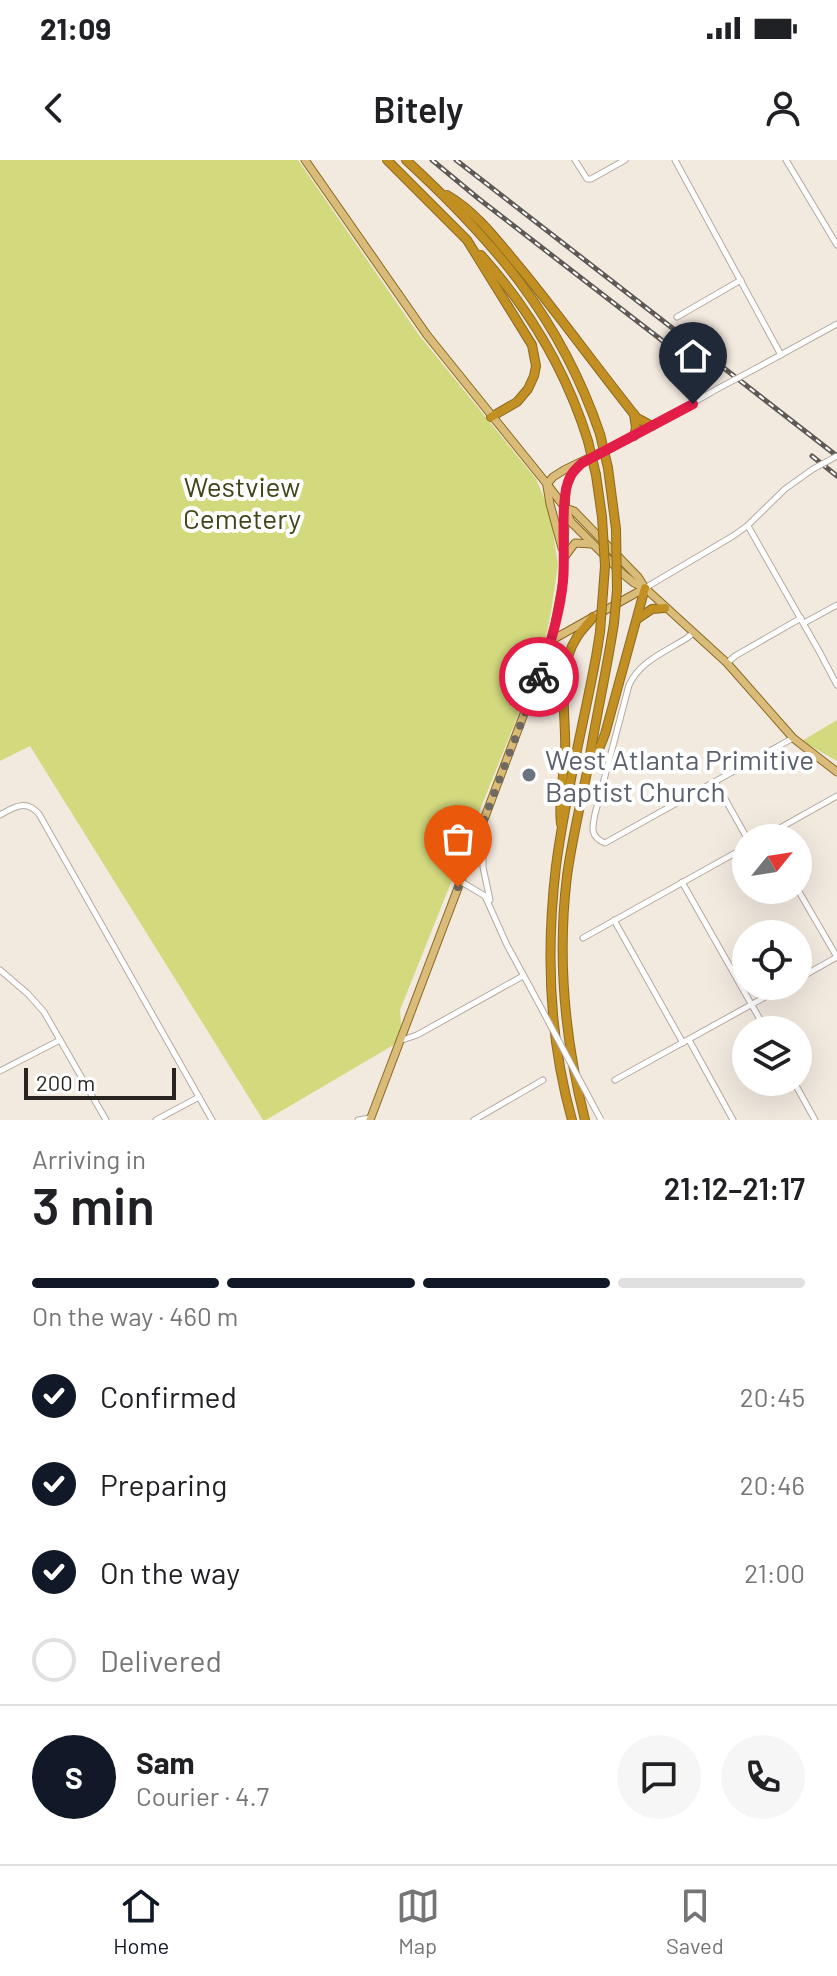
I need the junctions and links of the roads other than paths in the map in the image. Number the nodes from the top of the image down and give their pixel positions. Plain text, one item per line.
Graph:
1 (305, 160) edge
2 (387, 160) edge
3 (406, 160) edge
4 (575, 160) edge
5 (625, 160) edge
6 (675, 160) edge
7 (786, 160) edge
8 (439, 191) junction
9 (467, 240) junction
10 (837, 245) edge
11 (741, 280) junction
12 (677, 317) dead end
13 (837, 324) edge
14 (781, 355) junction
15 (633, 413) junction
16 (491, 417) junction
17 (652, 426) junction
18 (634, 436) junction
19 (837, 456) edge
20 (582, 463) junction
21 (573, 472) junction
22 (547, 484) junction
23 (566, 488) junction
24 (565, 508) junction
25 (747, 526) junction
26 (593, 544) junction
27 (565, 560) junction
28 (623, 574) junction
29 (645, 588) junction
30 (622, 600) junction
31 (837, 605) edge
32 (665, 608) junction
33 (593, 617) junction
34 (636, 620) junction
35 (802, 621) junction
36 (693, 633) junction
37 (552, 640) junction
38 (727, 663) junction
39 (837, 685) edge
40 (793, 738) junction
41 (837, 772) edge
42 (716, 783) junction
43 (584, 786) junction
44 (836, 798) edge
45 (0, 815) edge
46 (739, 824) edge
47 (789, 824) edge
48 (483, 825) junction
49 (562, 831) junction
50 (472, 853) junction
51 (482, 855) junction
52 (732, 855) edge
53 (460, 881) junction
54 (682, 882) junction
55 (806, 904) edge
56 (490, 905) junction
57 (614, 920) junction
58 (583, 938) dead end
59 (837, 957) edge
60 (0, 970) edge
61 (812, 971) edge
62 (523, 976) junction
63 (761, 1000) edge
64 (752, 1005) junction
65 (758, 1016) edge
66 (60, 1040) junction
67 (402, 1040) junction
68 (686, 1041) junction
69 (0, 1071) edge
70 (543, 1080) dead end
71 (615, 1080) dead end
72 (802, 1096) edge
73 (199, 1097) junction
74 (371, 1119) edge
75 (106, 1120) edge
76 (156, 1120) edge
77 (212, 1120) edge
78 (358, 1120) edge
79 (474, 1120) edge
80 (572, 1120) edge
81 (585, 1120) edge
82 (601, 1120) edge
83 (733, 1120) edge
84 (815, 1120) edge

1 - 16 main road
2 - 9 highway
3 - 8 highway
4 - 5 street
6 - 11 street
7 - 10 street
8 - 15 highway
8 - 43 highway, bridge
9 - 16 highway
9 - 49 highway, bridge
11 - 12 street
11 - 14 street
13 - 14 street
14 - 17 street, bridge
15 - 17 highway
15 - 18 highway
16 - 22 main road
17 - 18 street
18 - 20 main road
19 - 25 street, bridge
20 - 21 main road
20 - 22 main road
21 - 22 main road
21 - 23 main road
22 - 24 main road
22 - 27 main road
23 - 24 main road
23 - 29 main road
24 - 26 main road
24 - 27 main road
24 - 29 main road
25 - 29 street
25 - 35 street
26 - 27 main road
26 - 28 main road
27 - 37 main road
28 - 29 main road
28 - 30 main road
29 - 30 main road
29 - 32 main road
29 - 34 highway
30 - 33 main road
31 - 35 street
32 - 34 highway
32 - 36 main road
33 - 37 main road
33 - 49 highway
34 - 43 highway
35 - 38 street
35 - 39 street
36 - 38 main road
36 - 42 street
37 - 48 main road
38 - 40 main road
40 - 41 main road
40 - 42 street
42 - 46 street
43 - 81 highway
44 - 47 street
45 - 73 street
48 - 50 main road
48 - 51 street
49 - 80 highway
50 - 51 main road
50 - 53 main road
51 - 56 street
52 - 54 street
53 - 56 street
53 - 67 main road
54 - 57 street
54 - 64 street
55 - 59 street
56 - 62 street
57 - 58 street
57 - 68 street
59 - 61 street
60 - 66 street
62 - 67 street
62 - 82 street, bridge
63 - 64 street
64 - 65 street
64 - 68 street
66 - 69 street
66 - 75 street
67 - 74 main road
68 - 71 street
68 - 83 street
70 - 79 street
72 - 84 street
73 - 76 street
73 - 77 street
74 - 78 street

